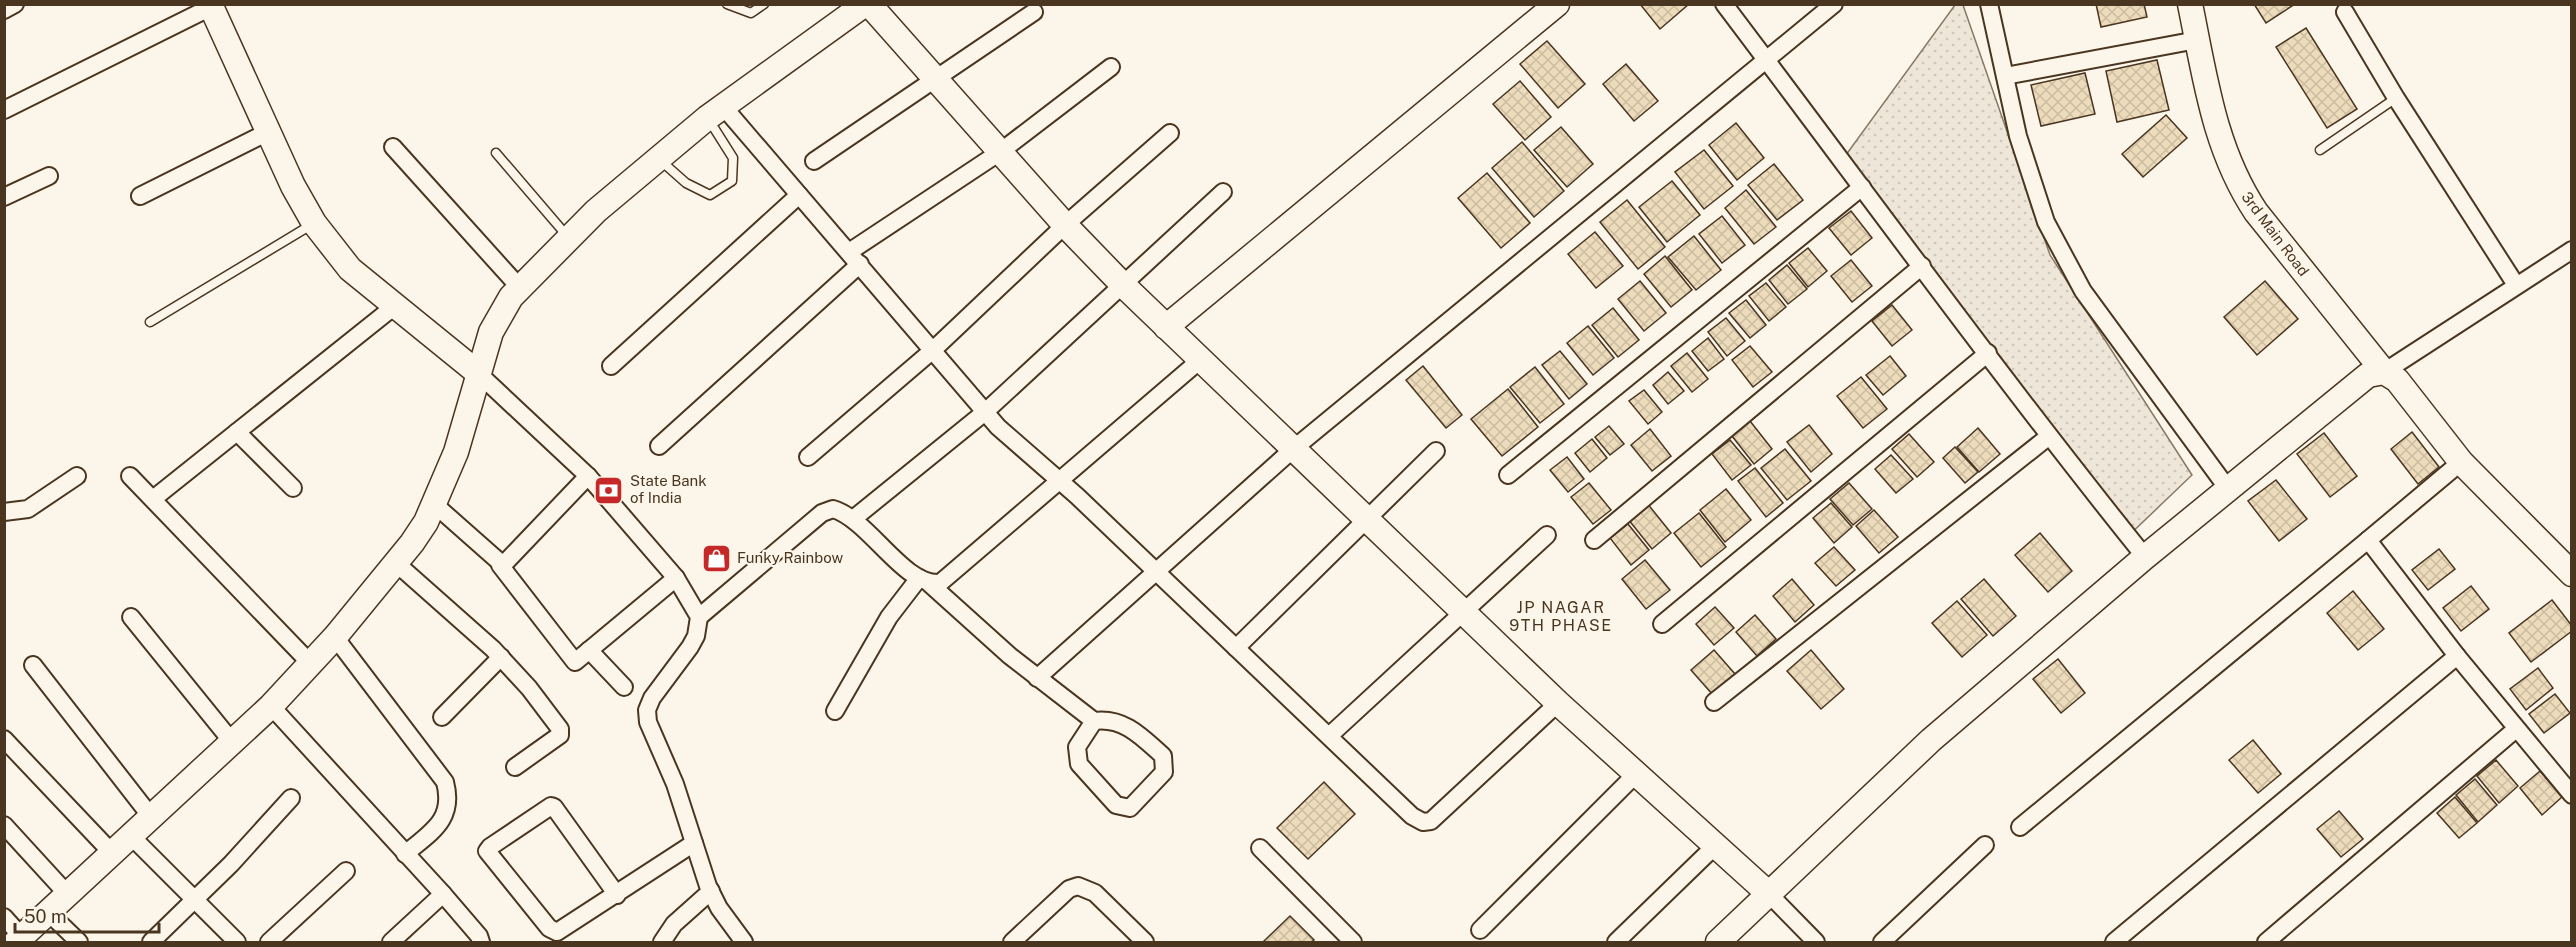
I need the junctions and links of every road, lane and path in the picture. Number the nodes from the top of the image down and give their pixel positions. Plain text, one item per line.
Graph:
1 (15, 4) edge
2 (727, 4) edge
3 (764, 4) edge
4 (867, 4) edge
5 (1557, 4) edge
6 (1724, 4) edge
7 (1834, 4) edge
8 (1989, 4) edge
9 (2190, 4) edge
10 (211, 6) edge
11 (2347, 7) edge
12 (4, 10) edge
13 (1034, 12) dead end
14 (2197, 40) junction
15 (1766, 60) junction
16 (1111, 66) dead end
17 (2005, 76) junction
18 (936, 81) junction
19 (2397, 98) junction
20 (4, 110) edge
21 (714, 111) junction
22 (268, 132) junction
23 (1170, 132) dead end
24 (393, 147) dead end
25 (2320, 150) dead end
26 (1000, 152) junction
27 (496, 153) dead end
28 (658, 159) junction
29 (814, 161) dead end
30 (49, 176) dead end
31 (1862, 187) junction
32 (1223, 192) dead end
33 (799, 195) junction
34 (140, 196) dead end
35 (4, 197) edge
36 (314, 224) junction
37 (1065, 225) junction
38 (569, 237) junction
39 (2571, 250) edge
40 (854, 258) junction
41 (1922, 266) junction
42 (1122, 284) junction
43 (2516, 285) junction
44 (519, 288) junction
45 (396, 305) junction
46 (150, 322) dead end
47 (1166, 327) junction
48 (933, 350) junction
49 (1988, 352) junction
50 (1199, 361) junction
51 (611, 366) dead end
52 (2384, 372) junction
53 (478, 373) junction
54 (985, 412) junction
55 (237, 432) junction
56 (2048, 436) junction
57 (659, 446) dead end
58 (1292, 450) junction
59 (1436, 451) dead end
60 (808, 457) dead end
61 (2461, 462) junction
62 (1508, 475) dead end
63 (130, 476) dead end
64 (588, 476) junction
65 (77, 477) dead end
66 (1057, 481) junction
67 (293, 488) dead end
68 (2228, 489) junction
69 (153, 499) junction
70 (434, 504) junction
71 (4, 512) edge
72 (853, 519) junction
73 (1367, 521) junction
74 (1547, 535) dead end
75 (1594, 540) dead end
76 (2368, 540) junction
77 (2145, 557) junction
78 (396, 563) junction
79 (500, 565) junction
80 (1155, 571) junction
81 (2571, 574) edge
82 (676, 578) junction
83 (925, 581) junction
84 (1462, 613) junction
85 (131, 616) dead end
86 (699, 617) junction
87 (1662, 624) dead end
88 (335, 638) junction
89 (1236, 648) junction
90 (589, 650) junction
91 (2457, 656) junction
92 (501, 657) junction
93 (311, 663) junction
94 (33, 665) dead end
95 (1037, 678) junction
96 (624, 687) dead end
97 (1714, 702) dead end
98 (1558, 704) junction
99 (272, 706) junction
100 (835, 711) dead end
101 (442, 717) dead end
102 (1094, 721) junction
103 (2516, 729) junction
104 (1329, 736) junction
105 (4, 739) edge
106 (233, 743) junction
107 (515, 767) dead end
108 (1636, 774) junction
109 (2571, 795) edge
110 (291, 798) dead end
111 (152, 818) junction
112 (4, 825) edge
113 (2020, 827) dead end
114 (132, 837) junction
115 (694, 843) junction
116 (1985, 845) dead end
117 (1715, 846) junction
118 (1260, 848) dead end
119 (113, 854) junction
120 (405, 854) junction
121 (346, 871) dead end
122 (711, 891) junction
123 (443, 894) junction
124 (617, 894) junction
125 (1769, 894) junction
126 (69, 896) junction
127 (194, 899) junction
128 (50, 913) junction
129 (4, 918) edge
130 (1480, 930) dead end
131 (19, 940) edge
132 (79, 942) edge
133 (151, 942) edge
134 (237, 942) edge
135 (269, 942) edge
136 (391, 942) edge
137 (481, 942) edge
138 (662, 942) edge
139 (744, 942) edge
140 (1012, 942) edge
141 (1145, 942) edge
142 (1353, 942) edge
143 (1616, 942) edge
144 (1718, 942) edge
145 (1816, 942) edge
146 (1882, 942) edge
147 (2114, 942) edge
148 (2266, 942) edge

1 - 12 street
2 - 3 lane
4 - 18 street
4 - 21 street
5 - 47 street
6 - 15 street
7 - 15 street
8 - 17 street
9 - 14 street, 3rd Main Road
10 - 20 street
10 - 22 street
11 - 19 street
13 - 18 street
14 - 17 street
14 - 52 street, 3rd Main Road
15 - 31 street
15 - 58 street
16 - 26 street
17 - 68 street
18 - 26 street
18 - 29 street
19 - 25 lane
19 - 43 street
21 - 28 street
21 - 28 lane
21 - 33 street
22 - 34 street
22 - 36 street
23 - 37 street
24 - 44 street
26 - 37 street
26 - 40 street
27 - 38 lane
28 - 38 street
30 - 35 street
31 - 41 street
31 - 62 street
32 - 42 street
33 - 40 street
33 - 51 street
36 - 45 street
36 - 46 lane
37 - 42 street
37 - 48 street
38 - 44 street
39 - 43 street
40 - 48 street
40 - 57 street
41 - 49 street
41 - 75 street
42 - 47 street
42 - 54 street
43 - 52 street
44 - 53 street
45 - 53 street
45 - 55 street
47 - 50 street
48 - 54 street
48 - 60 street
49 - 56 street
49 - 87 street
50 - 58 street
50 - 66 street
52 - 61 street, 3rd Main Road
52 - 68 street
53 - 64 street
53 - 70 street
54 - 66 street
54 - 72 street
55 - 67 street
55 - 69 street
56 - 77 street
56 - 97 street
58 - 73 street
58 - 80 street
59 - 73 street
61 - 76 street
61 - 81 street, 3rd Main Road
63 - 69 street
64 - 79 street
64 - 82 street
65 - 71 street
66 - 80 street
66 - 83 street
68 - 77 street
69 - 93 street
70 - 78 street
70 - 79 street
72 - 83 street
72 - 86 street
73 - 84 street
73 - 89 street
74 - 84 street
76 - 91 street
76 - 113 street
77 - 125 street
78 - 88 street
78 - 92 street
79 - 90 street
80 - 89 street
80 - 95 street
82 - 86 street
82 - 90 street
83 - 95 street
83 - 100 street
84 - 98 street
84 - 104 street
85 - 106 street
86 - 115 street
88 - 93 street
88 - 120 street
89 - 104 street
90 - 96 street
91 - 103 street
91 - 147 street
92 - 101 street
92 - 107 street
93 - 99 street
94 - 111 street
95 - 102 street
98 - 104 street
98 - 108 street
99 - 106 street
99 - 120 street
102 - 102 street
103 - 109 street
103 - 148 street
105 - 119 street
106 - 111 street
108 - 117 street
108 - 130 street
110 - 127 street
111 - 114 street
112 - 126 street
114 - 119 street
114 - 127 street
115 - 122 street
115 - 124 street
116 - 146 street
117 - 125 street
117 - 143 street
118 - 142 street
119 - 126 street
120 - 123 street
121 - 135 street
122 - 138 street
122 - 139 street
123 - 136 street
123 - 137 street
124 - 124 street
125 - 144 street
125 - 145 street
126 - 128 street
127 - 133 street
127 - 134 street
128 - 131 street
128 - 132 street
129 - 131 street
140 - 141 street

